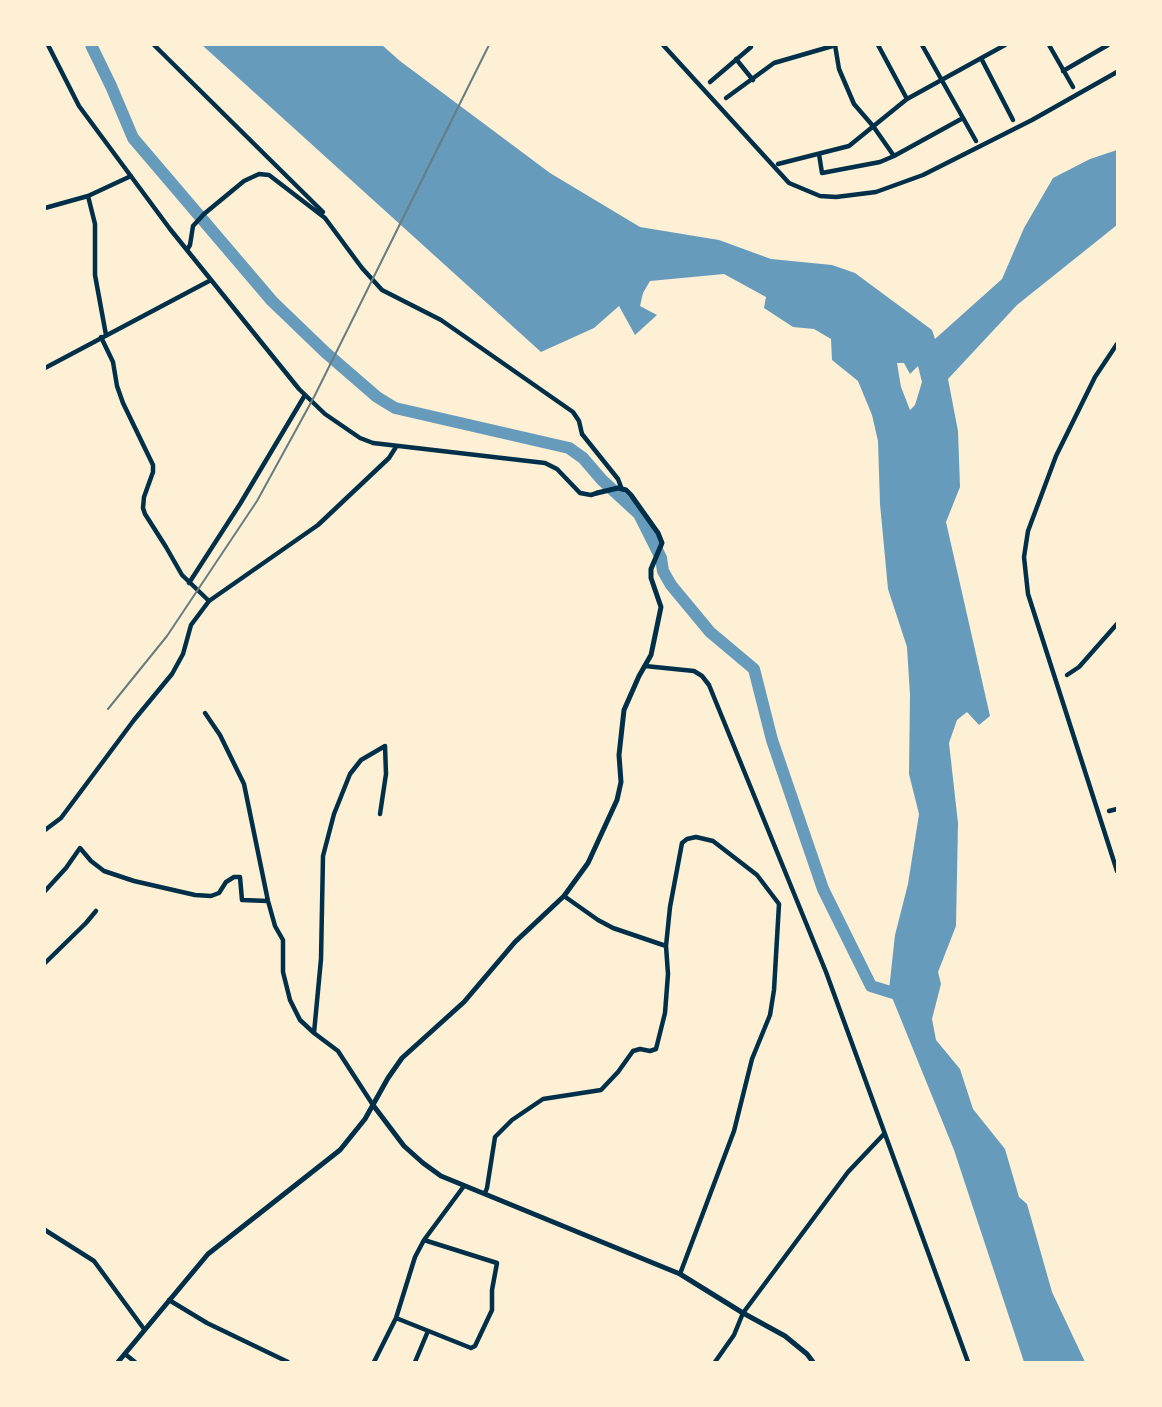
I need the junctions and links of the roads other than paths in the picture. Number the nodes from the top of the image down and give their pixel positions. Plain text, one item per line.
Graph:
1 (48, 45) edge
2 (154, 45) edge
3 (663, 45) edge
4 (835, 45) edge
5 (878, 45) edge
6 (922, 45) edge
7 (1005, 45) edge
8 (1049, 45) edge
9 (1108, 45) edge
10 (751, 47) dead end
11 (981, 58) junction
12 (736, 59) junction
13 (1063, 71) junction
14 (1117, 72) edge
15 (753, 80) junction
16 (942, 81) junction
17 (710, 82) dead end
18 (1073, 87) dead end
19 (726, 98) dead end
20 (907, 99) junction
21 (963, 118) junction
22 (1013, 120) dead end
23 (873, 126) junction
24 (976, 141) dead end
25 (819, 154) junction
26 (894, 156) junction
27 (778, 164) dead end
28 (131, 176) junction
29 (88, 196) junction
30 (45, 208) edge
31 (325, 218) junction
32 (187, 250) junction
33 (211, 280) junction
34 (106, 334) junction
35 (100, 338) junction
36 (1117, 344) edge
37 (45, 368) edge
38 (305, 395) junction
39 (396, 447) junction
40 (618, 488) junction
41 (597, 493) joint
42 (189, 584) junction
43 (209, 601) junction
44 (1117, 624) edge
45 (645, 666) junction
46 (1066, 675) dead end
47 (205, 713) dead end
48 (1117, 809) edge
49 (1110, 811) dead end
50 (380, 814) dead end
51 (45, 830) edge
52 (1117, 871) edge
53 (45, 891) edge
54 (564, 896) junction
55 (268, 901) junction
56 (96, 911) dead end
57 (666, 946) junction
58 (45, 963) edge
59 (314, 1033) junction
60 (373, 1105) junction
61 (884, 1134) junction
62 (464, 1186) junction
63 (485, 1193) junction
64 (45, 1230) edge
65 (424, 1240) junction
66 (680, 1274) junction
67 (169, 1300) junction
68 (743, 1313) junction
69 (396, 1318) junction
70 (144, 1329) junction
71 (428, 1330) junction
72 (125, 1354) junction
73 (118, 1362) edge
74 (135, 1362) edge
75 (288, 1362) edge
76 (374, 1362) edge
77 (415, 1362) edge
78 (715, 1362) edge
79 (813, 1362) edge
80 (968, 1362) edge

1 - 28 street
2 - 31 street
3 - 14 street
4 - 15 street
4 - 23 street
5 - 20 street
6 - 16 street
7 - 11 street
8 - 13 street
9 - 13 street
10 - 12 street
11 - 16 street
11 - 22 street
12 - 15 street
12 - 17 street
13 - 18 street
15 - 19 street
16 - 20 street
16 - 21 street
20 - 23 street
21 - 24 street
21 - 26 street
23 - 25 street
23 - 26 street
25 - 26 street
25 - 27 street
28 - 29 street
28 - 32 street
29 - 30 street
29 - 34 street
31 - 32 street
31 - 40 street
32 - 33 street
33 - 34 street
33 - 38 street
34 - 35 street
35 - 37 street
35 - 42 street
36 - 52 street
38 - 39 street
38 - 42 street
39 - 41 street
39 - 43 street
40 - 41 street
40 - 45 street
42 - 43 street
43 - 51 street
44 - 46 street
45 - 54 street
45 - 61 street
47 - 55 street
48 - 49 street
50 - 59 street
53 - 55 street
54 - 57 street
54 - 60 street
55 - 59 street
56 - 58 street
57 - 63 street
57 - 66 street
59 - 60 street
60 - 62 street
60 - 67 street
61 - 68 street
61 - 80 street
62 - 63 street
62 - 65 street
63 - 66 street
64 - 70 street
65 - 69 street
65 - 71 street
66 - 68 street
67 - 70 street
67 - 75 street
68 - 78 street
68 - 79 street
69 - 71 street
69 - 76 street
70 - 72 street
71 - 77 street
72 - 73 street
72 - 74 street

